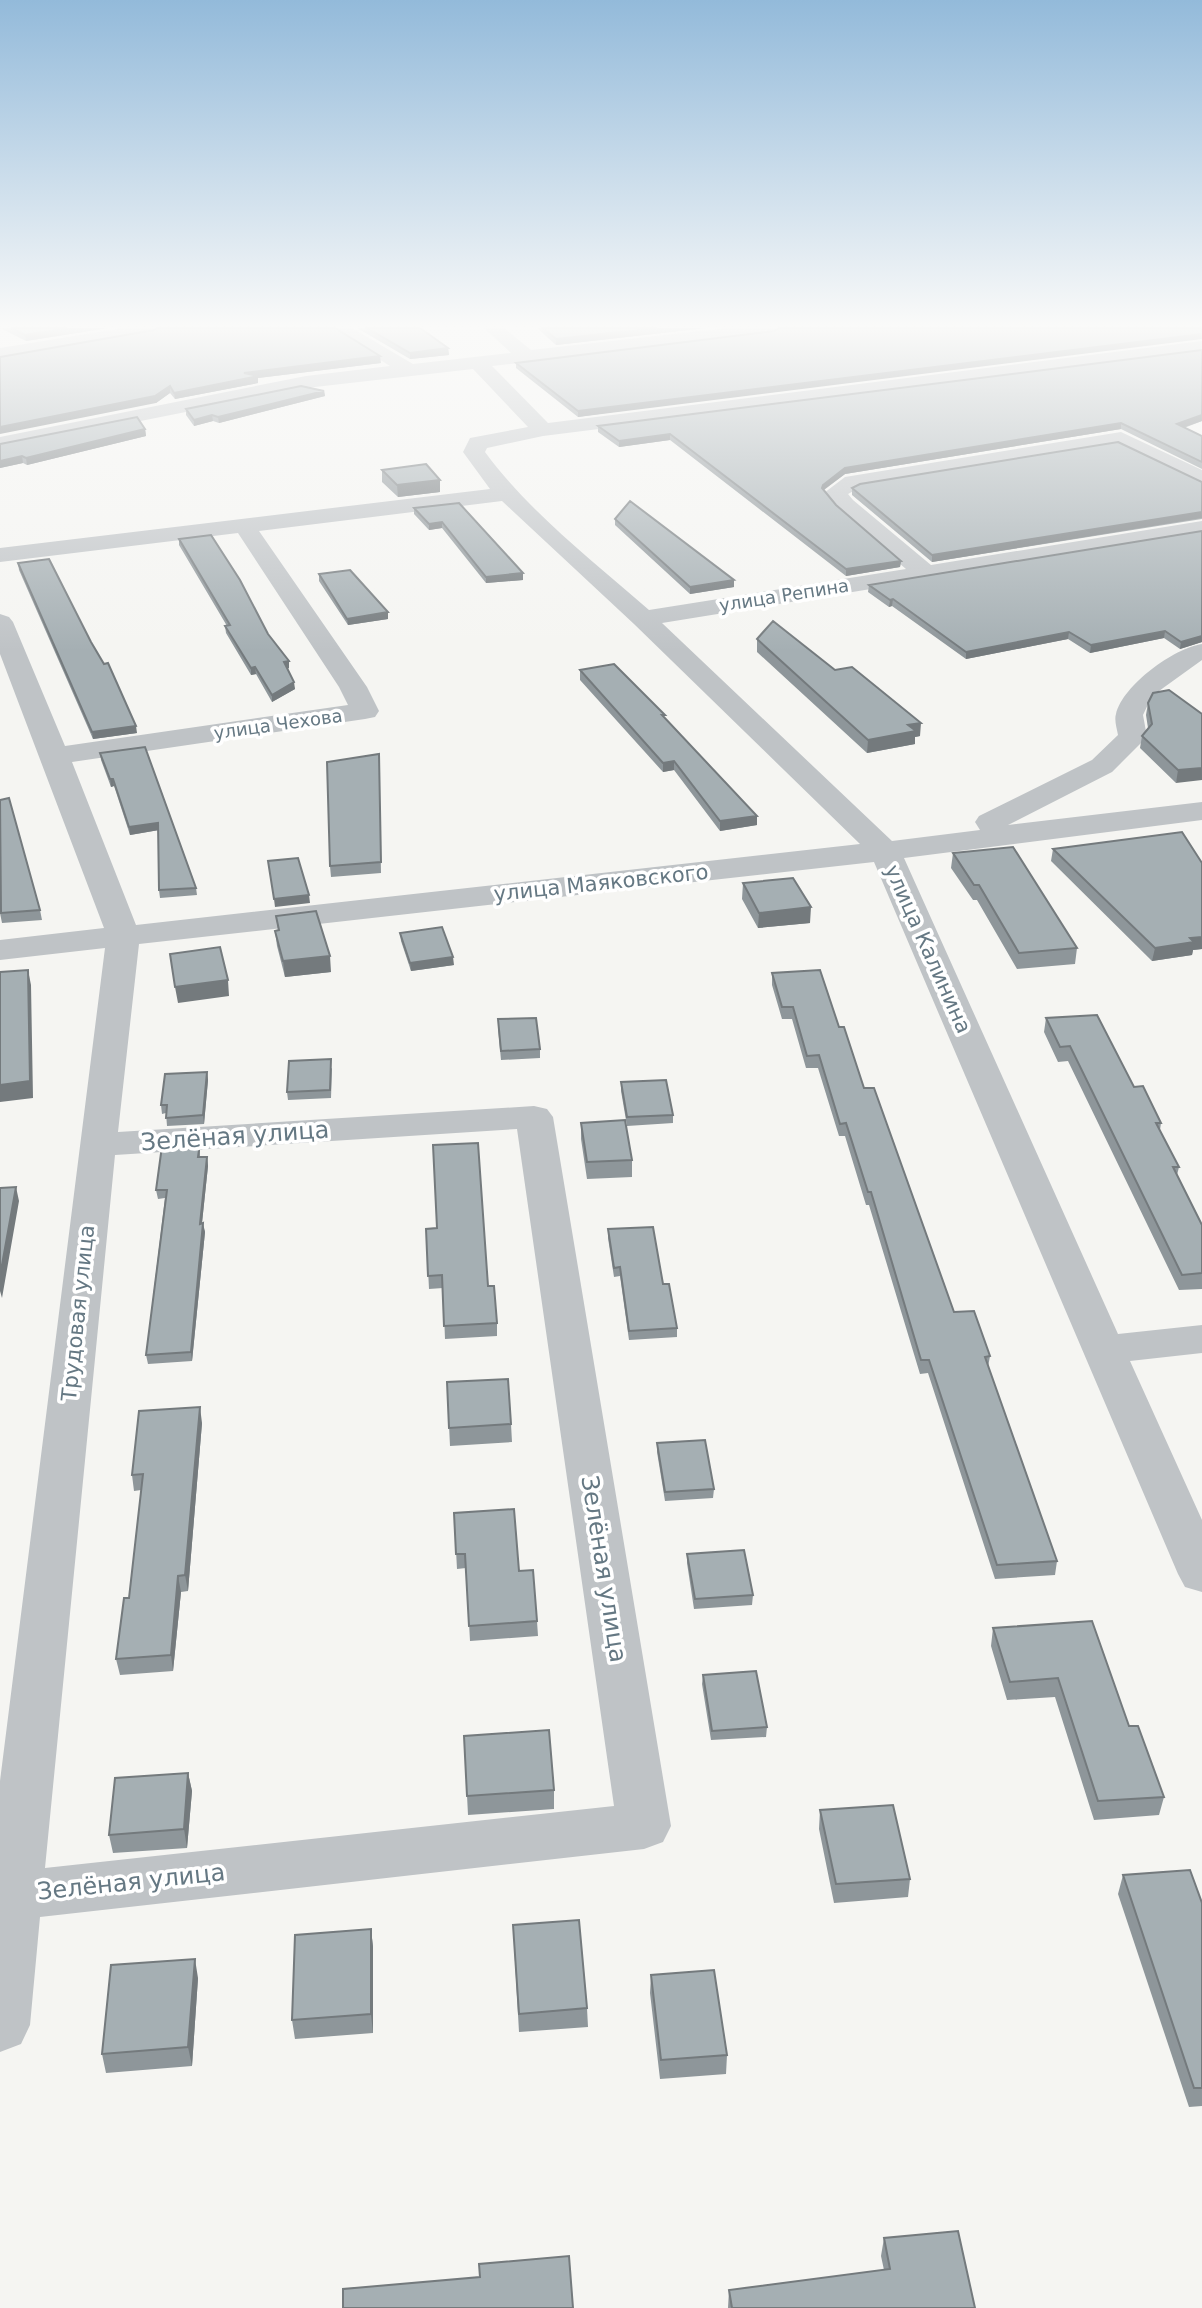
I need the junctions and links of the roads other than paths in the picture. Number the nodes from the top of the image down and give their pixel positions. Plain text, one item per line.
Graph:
1 (37, 436) edge
2 (514, 436) edge
3 (0, 443) edge
4 (1202, 479) edge
5 (507, 494) junction
6 (245, 527) junction
7 (1202, 528) edge
8 (0, 555) edge
9 (925, 572) junction
10 (643, 619) junction
11 (0, 622) edge
12 (1202, 652) edge
13 (55, 756) junction
14 (1202, 811) edge
15 (1002, 836) junction
16 (885, 851) junction
17 (123, 936) junction
18 (0, 950) edge
19 (97, 1145) junction
20 (1202, 1339) edge
21 (1104, 1350) junction
22 (1202, 1574) edge
23 (7, 1896) edge
24 (0, 2025) edge

1 - 3 street
2 - 5 street, улица Калинина
4 - 9 street
5 - 6 street
5 - 10 street, улица Калинина
6 - 8 street
6 - 13 street, улица Чехова
7 - 9 street, улица Репина
9 - 10 street, улица Репина
10 - 16 street, улица Калинина
11 - 13 street, Трудовая улица
12 - 15 street
13 - 17 street, Трудовая улица
14 - 15 street, улица Маяковского
15 - 16 street, улица Маяковского
16 - 17 street, улица Маяковского
16 - 21 street, улица Калинина
17 - 18 street, улица Маяковского
17 - 19 street, Трудовая улица
19 - 23 street, Трудовая улица
19 - 23 street, Зелёная улица
20 - 21 street
21 - 22 street, улица Калинина
23 - 24 street, Трудовая улица

